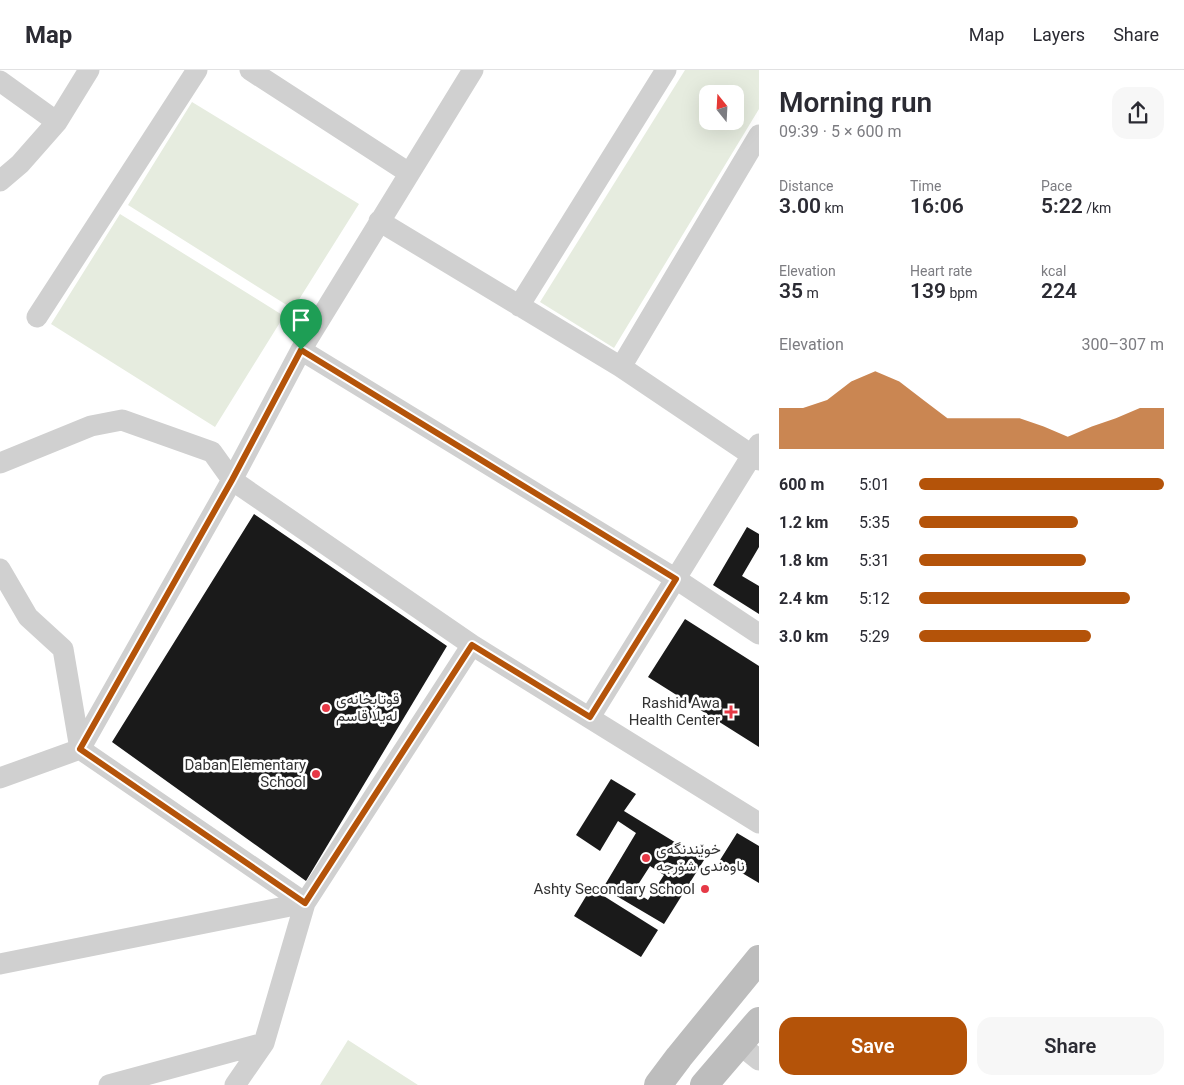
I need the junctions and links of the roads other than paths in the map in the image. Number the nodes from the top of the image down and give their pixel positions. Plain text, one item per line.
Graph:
1 (89, 70) edge
2 (197, 70) edge
3 (250, 70) edge
4 (666, 70) edge
5 (464, 73) edge
6 (0, 81) edge
7 (57, 122) junction
8 (759, 136) edge
9 (409, 172) junction
10 (0, 181) edge
11 (379, 222) junction
12 (519, 306) junction
13 (37, 317) dead end
14 (301, 350) junction
15 (621, 367) junction
16 (757, 453) edge
17 (0, 463) edge
18 (232, 480) junction
19 (0, 568) edge
20 (676, 579) junction
21 (759, 634) edge
22 (472, 645) junction
23 (590, 717) junction
24 (80, 749) junction
25 (0, 778) edge
26 (759, 823) edge
27 (305, 903) junction
28 (759, 959) edge
29 (0, 964) edge
30 (759, 1021) edge
31 (264, 1043) junction
32 (749, 1052) edge
33 (109, 1085) edge
34 (235, 1085) edge
35 (658, 1085) edge
36 (704, 1085) edge

1 - 7 street
2 - 13 street
3 - 9 street
4 - 12 street
5 - 9 street
6 - 7 street
7 - 10 street
8 - 15 street
9 - 11 street
11 - 12 street
11 - 14 street
12 - 15 street
14 - 18 street
14 - 20 street
15 - 16 street
16 - 20 street
17 - 18 street
18 - 22 street
18 - 24 street
19 - 24 street
20 - 21 street
20 - 23 street
22 - 23 street
22 - 27 street
23 - 26 street
24 - 25 street
24 - 27 street
27 - 29 street
27 - 31 street
28 - 35 main road
30 - 32 main road
31 - 33 street
31 - 34 street
32 - 36 main road

